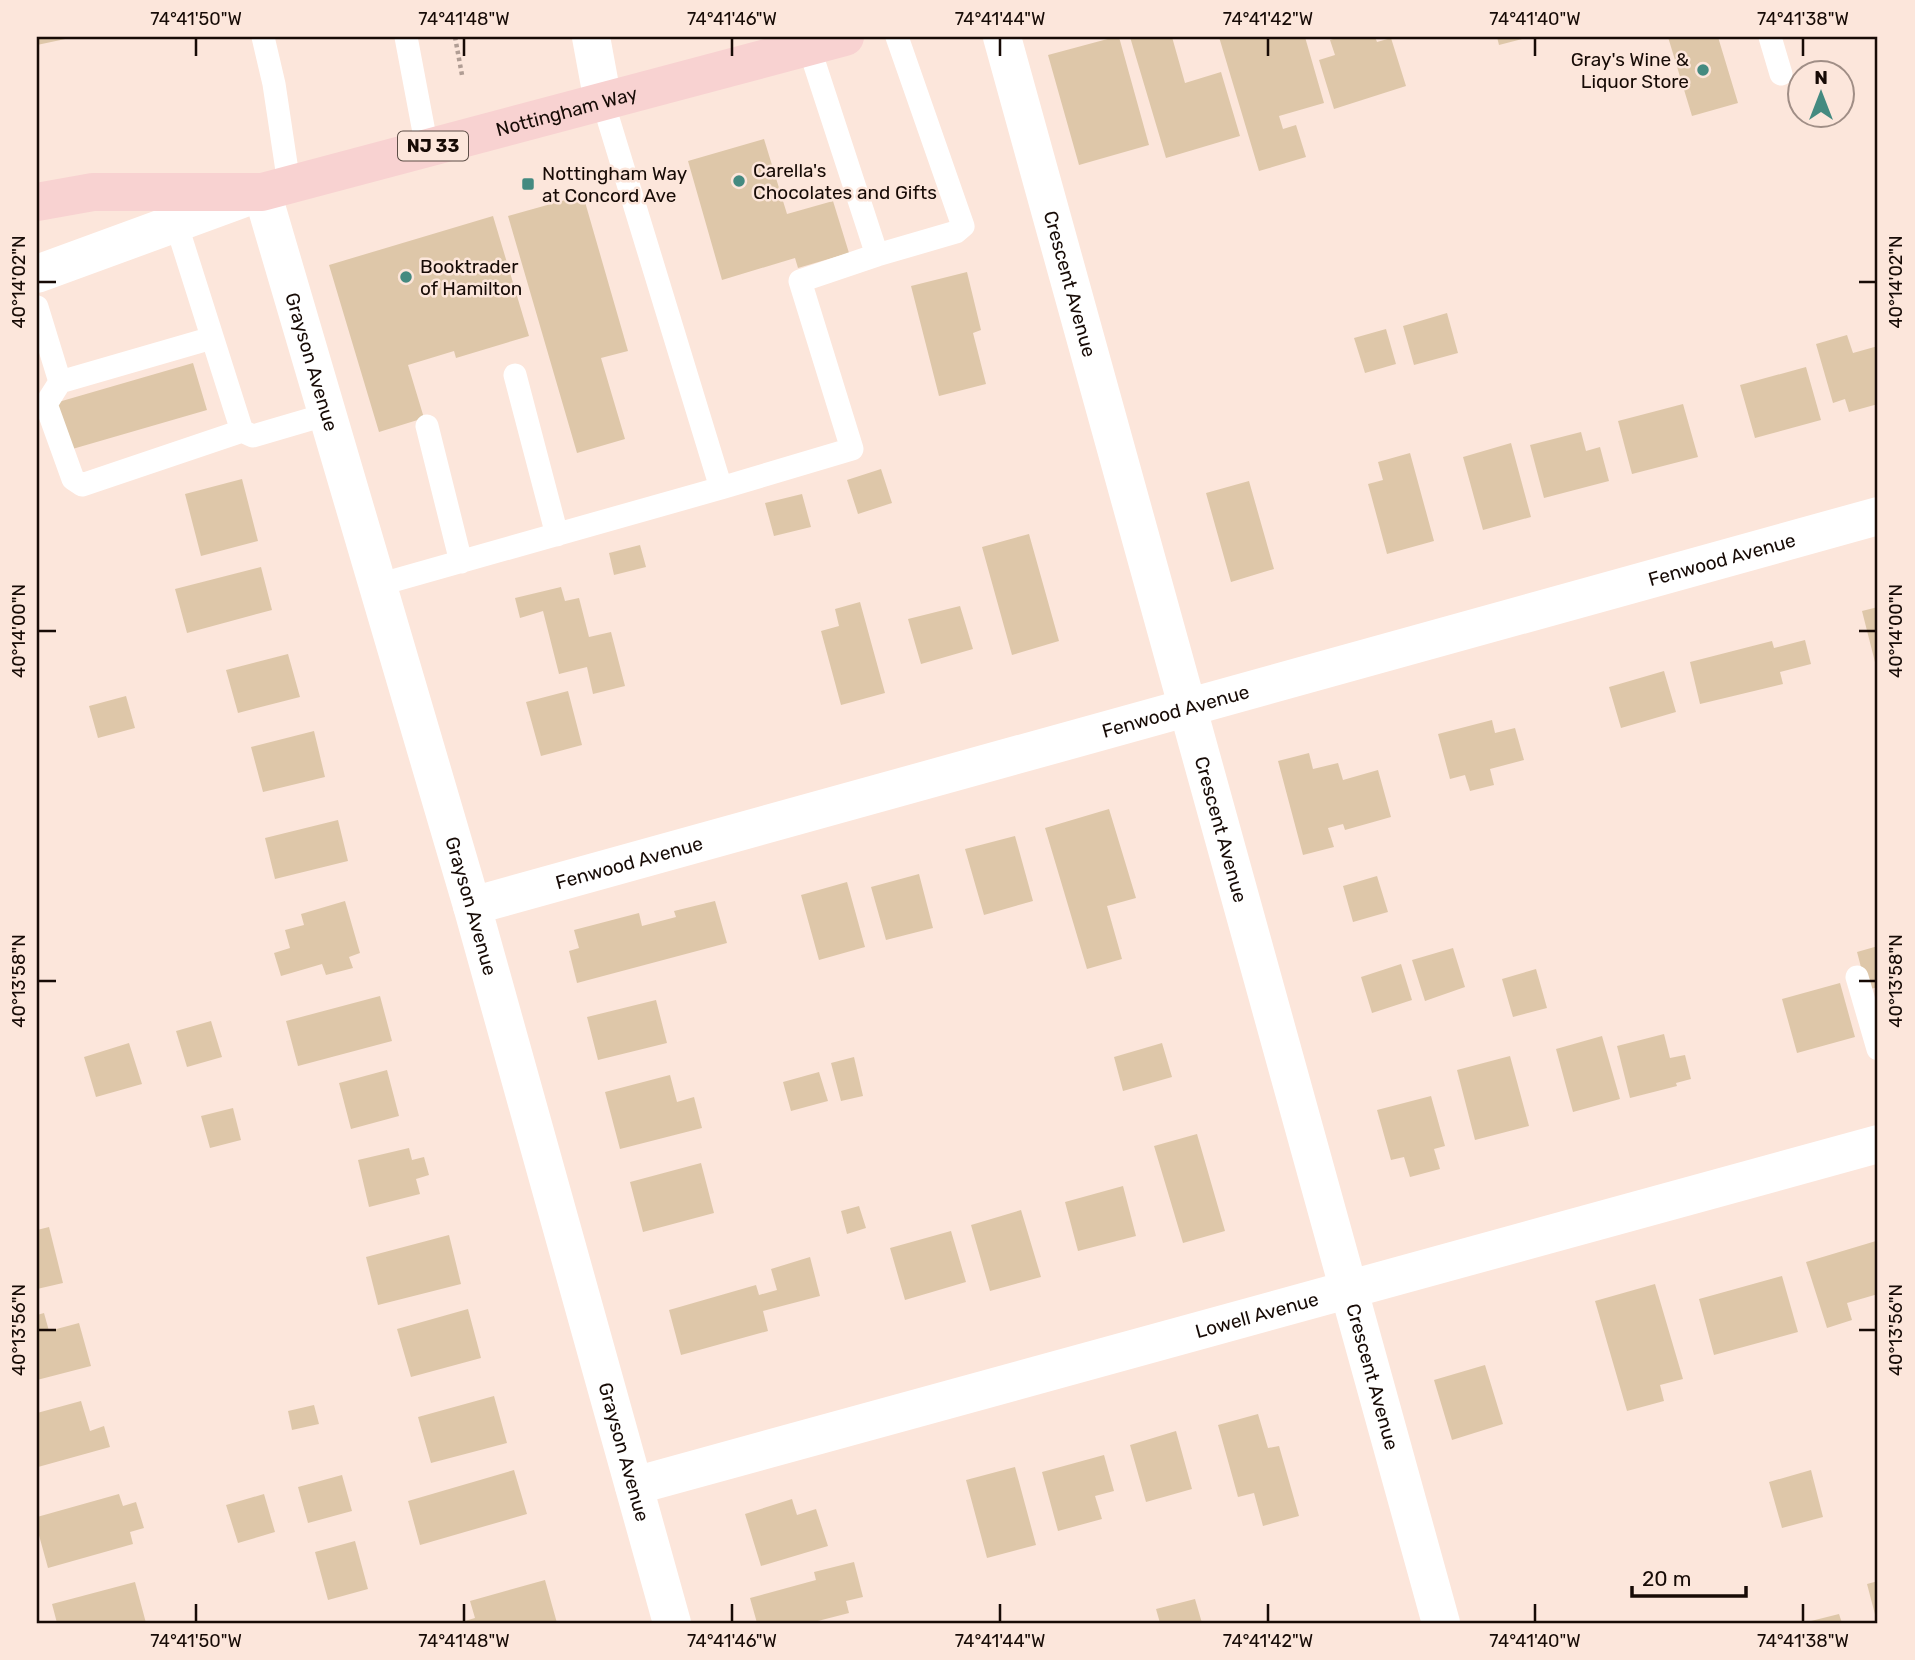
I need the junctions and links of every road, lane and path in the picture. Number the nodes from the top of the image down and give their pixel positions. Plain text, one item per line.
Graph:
1 (263, 37) edge
2 (406, 37) edge
3 (455, 37) edge
4 (591, 37) edge
5 (845, 37) edge
6 (897, 37) edge
7 (1002, 37) edge
8 (1770, 37) edge
9 (809, 47) junction
10 (1781, 74) dead end
11 (462, 75) dead end
12 (603, 102) junction
13 (428, 148) junction
14 (276, 188) junction
15 (37, 202) edge
16 (176, 223) junction
17 (877, 255) junction
18 (37, 274) edge
19 (37, 307) edge
20 (212, 338) junction
21 (515, 375) dead end
22 (60, 382) junction
23 (328, 414) junction
24 (427, 426) dead end
25 (242, 431) junction
26 (721, 488) junction
27 (1878, 516) edge
28 (557, 535) junction
29 (461, 562) junction
30 (378, 585) junction
31 (1187, 708) junction
32 (472, 906) junction
33 (1857, 977) dead end
34 (1878, 1049) edge
35 (1878, 1144) edge
36 (1348, 1290) junction
37 (634, 1486) junction
38 (672, 1623) edge
39 (1441, 1623) edge

1 - 14 lane
2 - 13 lane
3 - 11 path
4 - 12 street
5 - 9 main road, Nottingham Way / NJ 33
6 - 17 lane
7 - 31 street, Crescent Avenue
8 - 10 lane
9 - 12 main road, Nottingham Way / NJ 33
9 - 17 lane
12 - 13 main road, Nottingham Way / NJ 33
12 - 26 lane
13 - 14 main road, Nottingham Way / NJ 33
14 - 15 main road, Nottingham Way / NJ 33
14 - 16 street
14 - 23 street, Grayson Avenue
16 - 18 street
16 - 20 lane
17 - 26 lane
19 - 22 lane
20 - 22 lane
20 - 25 lane
21 - 28 lane
22 - 25 lane
23 - 25 lane
23 - 30 street, Grayson Avenue
24 - 29 lane
26 - 28 lane
27 - 31 street, Fenwood Avenue
28 - 29 lane
29 - 30 lane
30 - 32 street, Grayson Avenue
31 - 32 street, Fenwood Avenue
31 - 36 street, Crescent Avenue
32 - 37 street, Grayson Avenue
33 - 34 lane
35 - 36 street, Lowell Avenue
36 - 37 street, Lowell Avenue
36 - 39 street, Crescent Avenue
37 - 38 street, Grayson Avenue

